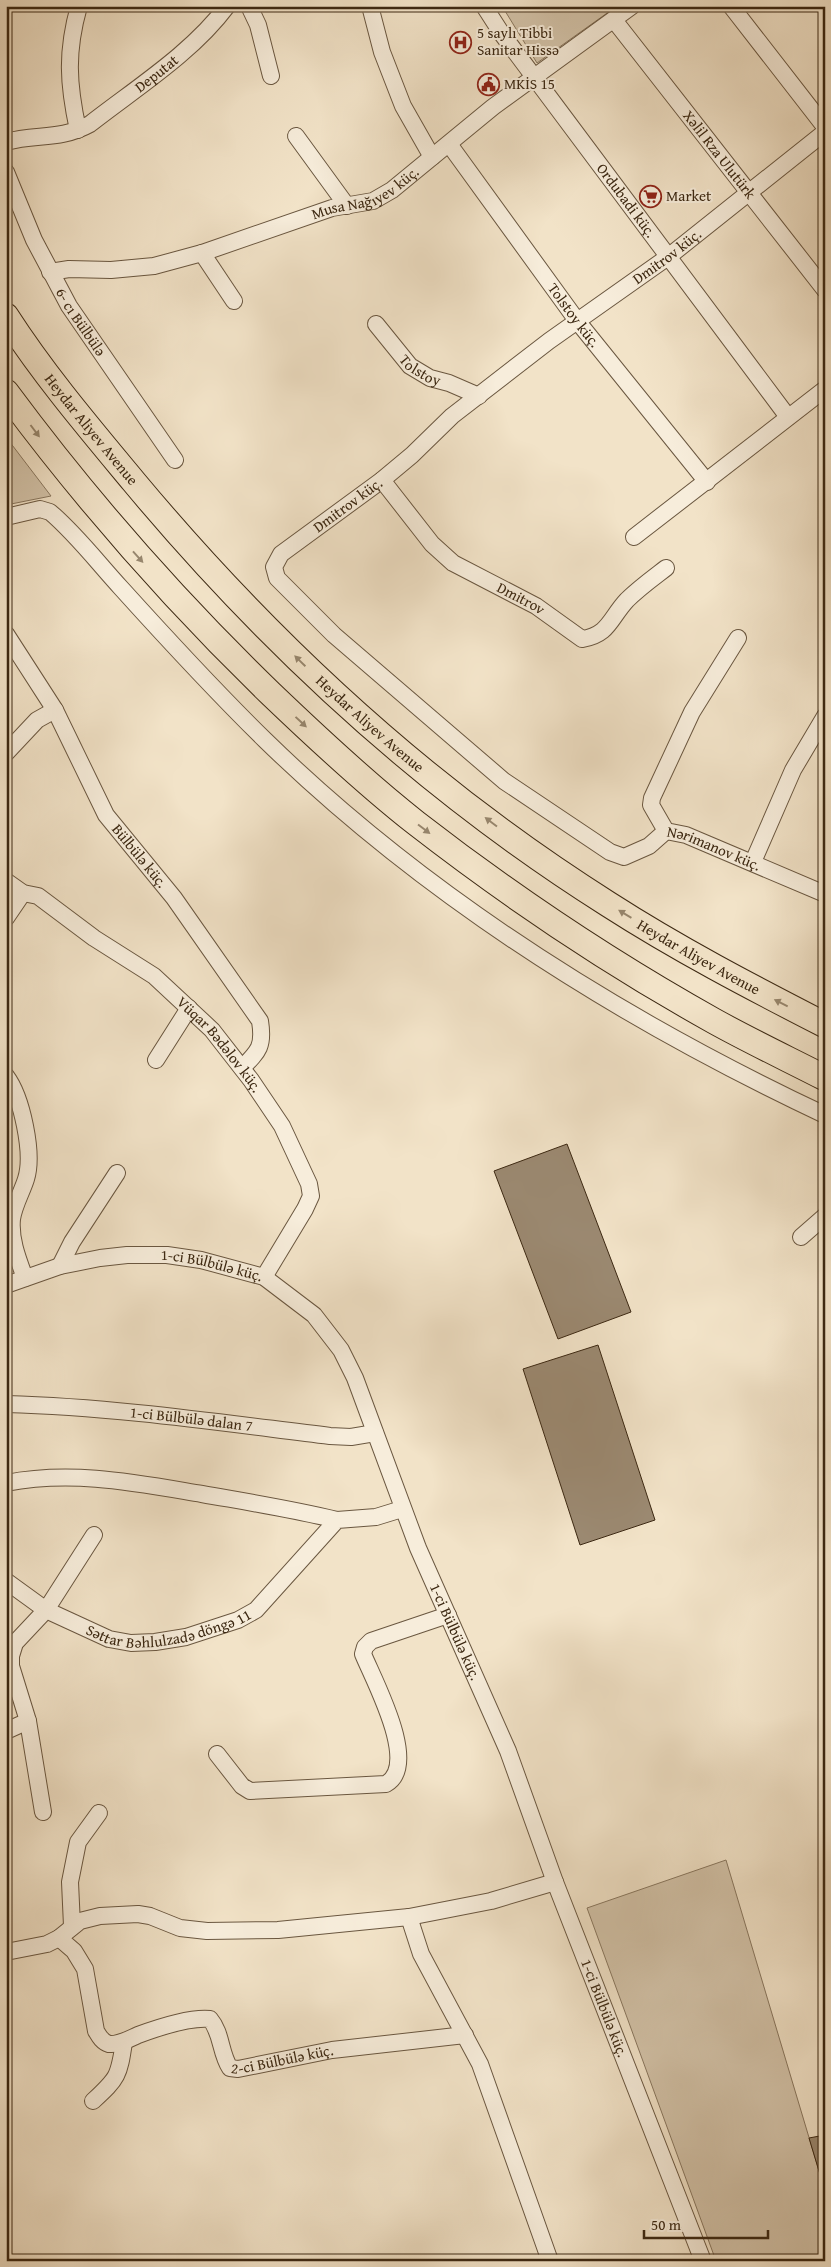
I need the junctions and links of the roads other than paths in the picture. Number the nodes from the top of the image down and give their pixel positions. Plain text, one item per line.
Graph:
1 (79, 6) edge
2 (227, 6) edge
3 (249, 6) edge
4 (370, 6) edge
5 (484, 6) edge
6 (632, 6) edge
7 (732, 6) edge
8 (614, 20) junction
9 (271, 76) dead end
10 (534, 77) junction
11 (825, 127) edge
12 (78, 130) junction
13 (825, 132) edge
14 (296, 136) dead end
15 (6, 142) edge
16 (449, 144) junction
17 (432, 157) junction
18 (6, 172) edge
19 (750, 191) junction
20 (347, 206) junction
21 (202, 254) junction
22 (668, 257) junction
23 (50, 272) junction
24 (825, 290) edge
25 (234, 301) dead end
26 (6, 316) edge
27 (578, 322) junction
28 (376, 324) dead end
29 (825, 389) edge
30 (6, 392) edge
31 (479, 396) junction
32 (788, 417) junction
33 (175, 460) dead end
34 (382, 480) junction
35 (707, 482) junction
36 (6, 517) edge
37 (634, 538) dead end
38 (666, 568) dead end
39 (6, 634) edge
40 (738, 638) dead end
41 (55, 710) junction
42 (825, 716) edge
43 (6, 753) edge
44 (666, 831) junction
45 (753, 862) junction
46 (6, 881) edge
47 (23, 893) junction
48 (825, 894) edge
49 (6, 918) edge
50 (189, 1008) junction
51 (825, 1024) edge
52 (156, 1060) dead end
53 (242, 1068) junction
54 (6, 1076) edge
55 (825, 1078) edge
56 (825, 1115) edge
57 (117, 1173) dead end
58 (825, 1216) edge
59 (801, 1237) dead end
60 (60, 1266) junction
61 (264, 1277) junction
62 (25, 1278) junction
63 (6, 1285) edge
64 (6, 1404) edge
65 (375, 1433) junction
66 (6, 1483) edge
67 (402, 1509) junction
68 (337, 1520) junction
69 (94, 1535) dead end
70 (6, 1582) edge
71 (46, 1610) junction
72 (448, 1615) junction
73 (28, 1721) junction
74 (6, 1731) edge
75 (217, 1754) dead end
76 (43, 1812) dead end
77 (99, 1813) dead end
78 (555, 1882) junction
79 (409, 1917) junction
80 (72, 1926) junction
81 (59, 1938) junction
82 (6, 1952) edge
83 (465, 2035) junction
84 (124, 2042) junction
85 (93, 2102) dead end
86 (550, 2261) edge
87 (703, 2261) edge

1 - 12 street
2 - 12 street, Deputat
3 - 9 street
4 - 17 street
5 - 10 street, Ordubadi küç.
6 - 8 street, Musa Nağıyev küç.
7 - 11 street
8 - 10 street, Musa Nağıyev küç.
8 - 19 street, Xəlil Rza Ulutürk
10 - 16 street, Musa Nağıyev küç.
10 - 22 street, Ordubadi küç.
12 - 15 street, Deputat
13 - 19 street, Dmitrov küç.
14 - 20 street
16 - 17 street, Musa Nağıyev küç.
16 - 27 street, Tolstoy küç.
17 - 20 street, Musa Nağıyev küç.
18 - 23 street, 6- cı Bülbülə
19 - 22 street, Dmitrov küç.
19 - 24 street, Xəlil Rza Ulutürk
20 - 21 street, Musa Nağıyev küç.
21 - 23 street, Musa Nağıyev küç.
21 - 25 street
22 - 27 street, Dmitrov küç.
22 - 32 street, Ordubadi küç.
23 - 33 street, 6- cı Bülbülə
51 -> 26 highway, Heydar Aliyev Avenue
27 - 31 street, Dmitrov küç.
27 - 35 street, Tolstoy küç.
28 - 31 street, Tolstoy
29 - 32 street
30 -> 55 highway
31 - 34 street, Dmitrov küç.
32 - 35 street
34 - 38 street, Dmitrov
34 - 44 street, Dmitrov küç.
35 - 37 street
36 - 56 street
39 - 41 street, Bülbülə küç.
40 - 44 street, Nərimanov küç.
41 - 43 street
41 - 53 street, Bülbülə küç.
42 - 45 street
44 - 45 street, Nərimanov küç.
45 - 48 street, Nərimanov küç.
46 - 47 street, Vüqar Bədəlov küç.
47 - 49 street
47 - 50 street, Vüqar Bədəlov küç.
50 - 52 street
50 - 53 street, Vüqar Bədəlov küç.
53 - 61 street, Vüqar Bədəlov küç.
54 - 62 street
57 - 60 street
58 - 59 street
60 - 61 street, 1-ci Bülbülə küç.
60 - 62 street, 1-ci Bülbülə küç.
61 - 65 street, 1-ci Bülbülə küç.
62 - 63 street, 1-ci Bülbülə küç.
64 - 65 street, 1-ci Bülbülə dalan 7
65 - 67 street, 1-ci Bülbülə küç.
66 - 68 street
67 - 68 street
67 - 72 street, 1-ci Bülbülə küç.
68 - 71 street, Səttar Bəhlulzadə döngə 11
69 - 71 street
70 - 71 street, Səttar Bəhlulzadə döngə 11
71 - 73 street
72 - 75 street
72 - 78 street, 1-ci Bülbülə küç.
73 - 74 street
73 - 76 street
77 - 80 street
78 - 79 street
78 - 87 street, 1-ci Bülbülə küç.
79 - 80 street
79 - 83 street
80 - 81 street
81 - 82 street
81 - 84 street, 2-ci Bülbülə küç.
83 - 84 street, 2-ci Bülbülə küç.
83 - 86 street
84 - 85 street

